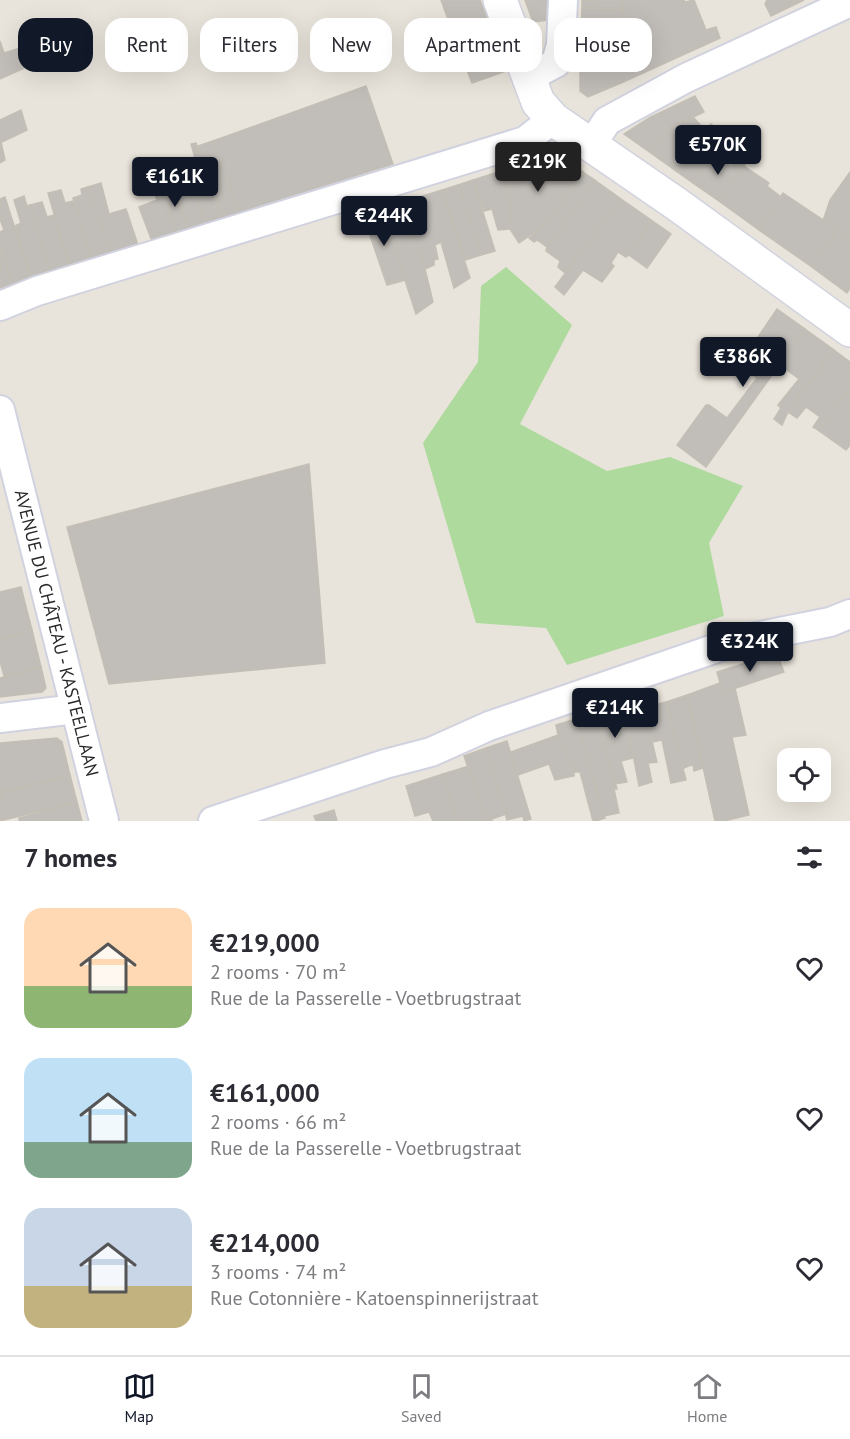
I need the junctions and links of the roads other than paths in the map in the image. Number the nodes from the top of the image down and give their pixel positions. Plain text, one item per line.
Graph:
1 (500, 0) edge
2 (563, 0) edge
3 (850, 2) edge
4 (528, 78) junction
5 (553, 119) junction
6 (592, 144) junction
7 (0, 306) edge
8 (850, 330) edge
9 (0, 410) edge
10 (850, 614) edge
11 (76, 709) junction
12 (0, 718) edge
13 (104, 821) edge
14 (213, 821) edge

1 - 4 street
2 - 4 street
3 - 6 street
4 - 5 street
5 - 6 street
5 - 7 street
6 - 8 street
9 - 11 street, AVENUE DU CHÂTEAU - KASTEELLAAN
10 - 14 street
11 - 12 street
11 - 13 street, AVENUE DU CHÂTEAU - KASTEELLAAN

